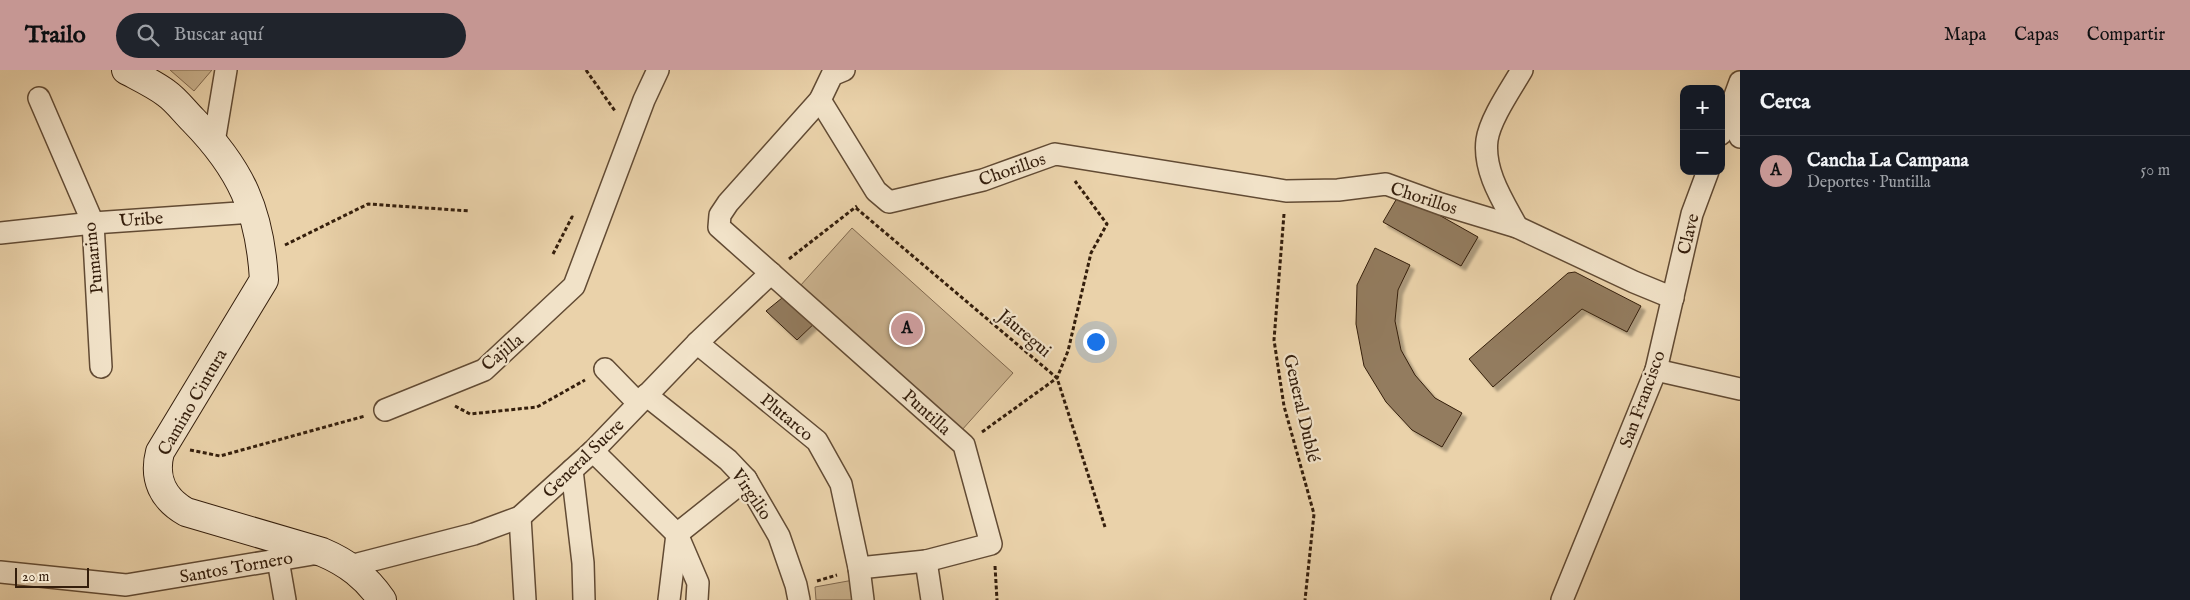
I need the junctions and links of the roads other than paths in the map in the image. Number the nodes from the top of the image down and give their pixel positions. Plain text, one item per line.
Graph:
1 (126, 70) edge
2 (226, 70) edge
3 (658, 70) edge
4 (844, 70) edge
5 (1522, 70) edge
6 (1740, 82) edge
7 (39, 98) dead end
8 (820, 100) junction
9 (1730, 111) junction
10 (1723, 130) edge
11 (1740, 137) edge
12 (214, 142) junction
13 (1707, 175) edge
14 (253, 212) junction
15 (92, 223) junction
16 (1517, 227) junction
17 (0, 233) edge
18 (771, 273) junction
19 (1673, 298) junction
20 (697, 343) junction
21 (100, 367) dead end
22 (605, 368) road end
23 (1656, 370) junction
24 (1740, 389) edge
25 (642, 399) junction
26 (385, 410) road end
27 (592, 451) junction
28 (572, 470) junction
29 (746, 479) junction
30 (520, 517) junction
31 (677, 534) junction
32 (322, 552) junction
33 (278, 560) junction
34 (926, 561) junction
35 (350, 566) junction
36 (859, 568) junction
37 (0, 572) edge
38 (285, 600) edge
39 (382, 600) edge
40 (525, 600) edge
41 (584, 600) edge
42 (669, 600) edge
43 (697, 600) edge
44 (798, 600) edge
45 (864, 600) edge
46 (932, 600) edge
47 (1562, 600) edge

1 - 12 main road, Camino Cintura
2 - 12 street
3 - 26 street, Cajilla
4 - 8 street
5 - 16 street
6 - 9 street
7 - 15 street, Pumarino
8 - 16 street, Chorillos
8 - 18 street
9 - 10 street
9 - 11 street
12 - 14 main road, Camino Cintura
13 - 19 street, Clave
14 - 15 street, Uribe
14 - 32 main road, Camino Cintura
15 - 17 street, Uribe
15 - 21 street, Pumarino
16 - 19 street
18 - 20 street, General Sucre
18 - 34 street, Puntilla
19 - 23 street, San Francisco
20 - 25 street, General Sucre
20 - 36 street, Plutarco
22 - 25 street, Virgilio
23 - 24 street
23 - 47 street, San Francisco
25 - 27 street, General Sucre
25 - 29 street, Virgilio
27 - 28 street, General Sucre
27 - 31 street
28 - 30 street, General Sucre
28 - 41 street
29 - 31 street
29 - 44 street, Virgilio
30 - 35 street, General Sucre
30 - 40 street
31 - 42 street
31 - 43 street
32 - 33 street, Santos Tornero
32 - 35 main road, Camino Cintura
33 - 37 street, Santos Tornero
33 - 38 street
34 - 36 street
34 - 46 street
35 - 39 main road, Camino Cintura
36 - 45 street, Plutarco

